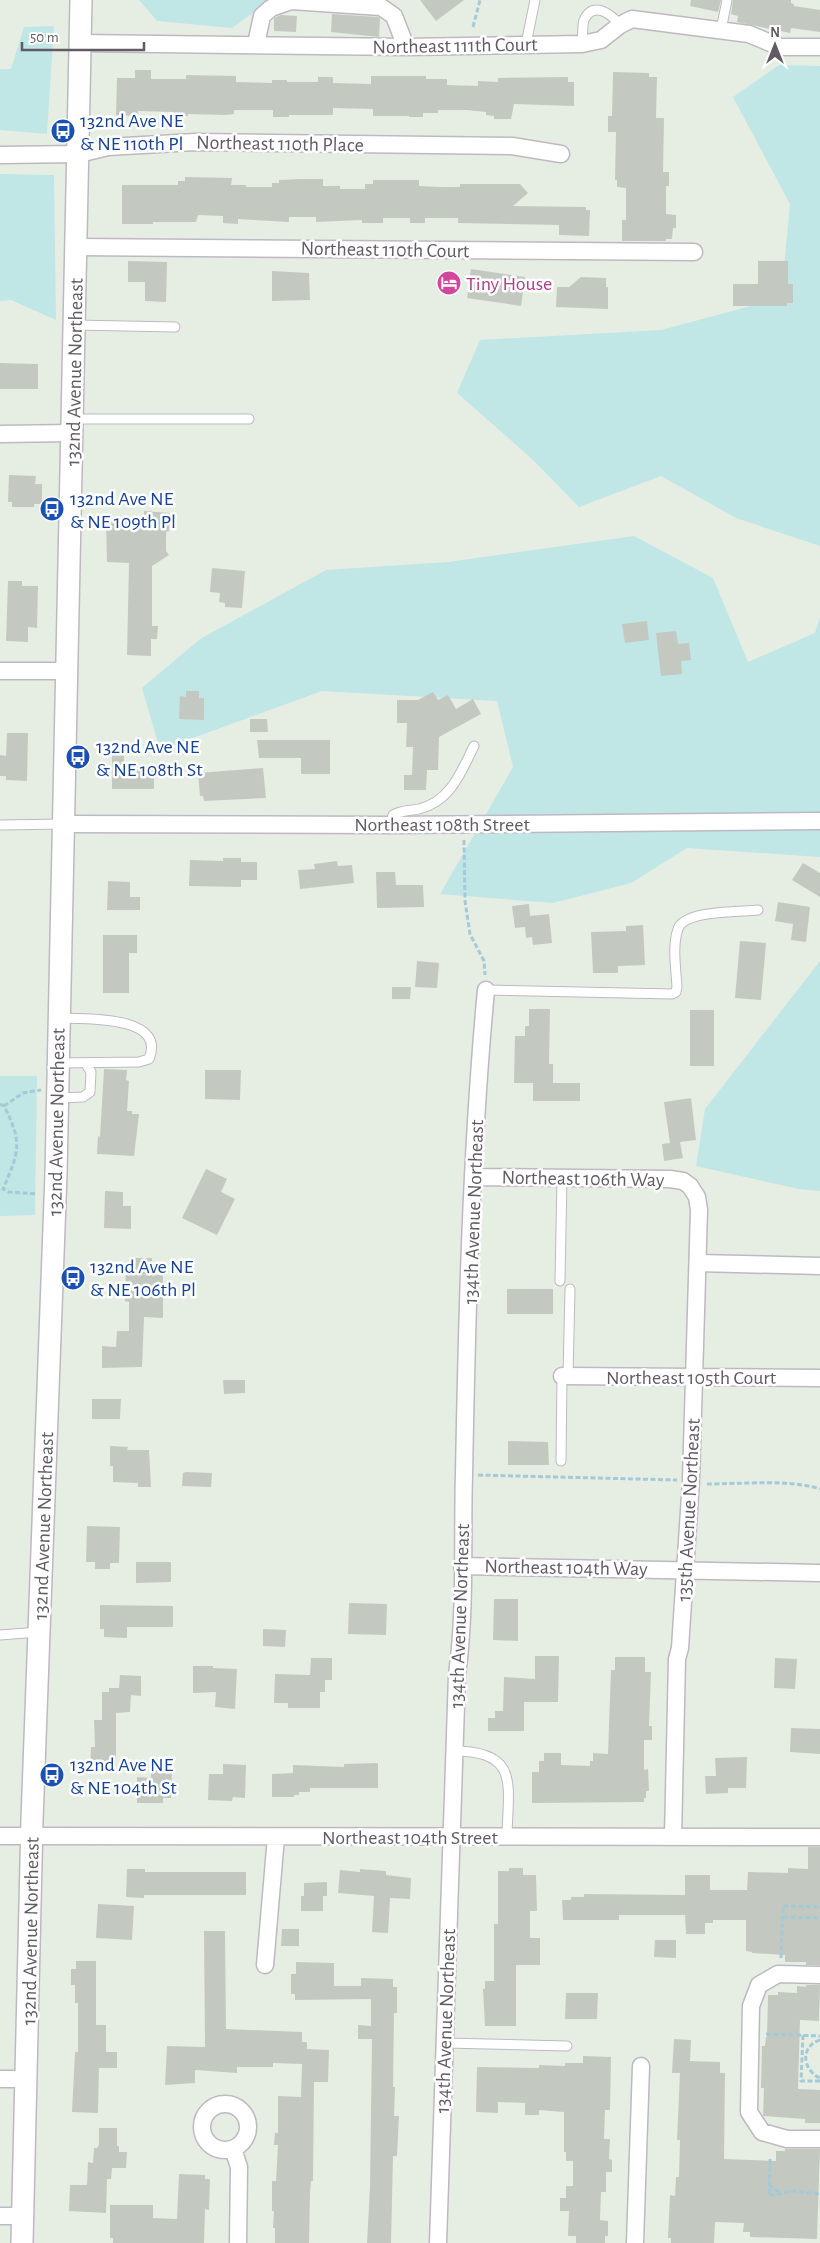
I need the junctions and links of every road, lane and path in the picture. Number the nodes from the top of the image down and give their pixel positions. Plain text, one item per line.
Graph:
1 (81, 0) edge
2 (480, 0) edge
3 (535, 0) edge
4 (726, 0) edge
5 (620, 25) junction
6 (473, 27) dead end
7 (721, 30) junction
8 (80, 43) junction
9 (256, 44) junction
10 (526, 44) junction
11 (582, 44) junction
12 (406, 47) junction
13 (820, 47) edge
14 (79, 154) junction
15 (561, 154) dead end
16 (0, 155) edge
17 (77, 247) junction
18 (694, 252) dead end
19 (75, 325) junction
20 (175, 327) dead end
21 (249, 419) dead end
22 (72, 426) junction
23 (0, 434) edge
24 (0, 671) edge
25 (67, 671) junction
26 (474, 746) dead end
27 (820, 821) edge
28 (0, 824) edge
29 (63, 824) junction
30 (464, 824) junction
31 (391, 825) junction
32 (758, 910) dead end
33 (486, 990) junction
34 (59, 1018) junction
35 (58, 1063) junction
36 (86, 1064) junction
37 (57, 1094) junction
38 (2, 1105) edge
39 (474, 1177) junction
40 (562, 1178) junction
41 (690, 1186) joint
42 (1, 1190) edge
43 (37, 1194) dead end
44 (698, 1263) junction
45 (820, 1266) edge
46 (560, 1281) dead end
47 (570, 1289) dead end
48 (565, 1376) junction
49 (695, 1377) junction
50 (820, 1378) edge
51 (561, 1461) dead end
52 (473, 1475) dead end
53 (680, 1480) dead end
54 (707, 1484) dead end
55 (820, 1489) edge
56 (462, 1566) junction
57 (686, 1570) junction
58 (820, 1573) edge
59 (39, 1632) junction
60 (0, 1635) edge
61 (454, 1750) junction
62 (0, 1836) edge
63 (32, 1836) junction
64 (451, 1836) junction
65 (507, 1836) junction
66 (276, 1837) junction
67 (673, 1837) junction
68 (820, 1837) edge
69 (820, 1907) edge
70 (783, 1917) junction
71 (820, 1918) edge
72 (264, 1965) dead end
73 (781, 1965) dead end
74 (820, 1975) edge
75 (760, 2034) dead end
76 (803, 2035) junction
77 (820, 2038) edge
78 (445, 2043) junction
79 (567, 2046) dead end
80 (804, 2058) junction
81 (641, 2066) dead end
82 (820, 2078) edge
83 (0, 2079) edge
84 (26, 2079) junction
85 (820, 2082) edge
86 (820, 2139) edge
87 (233, 2149) dead end
88 (770, 2159) dead end
89 (770, 2183) junction
90 (782, 2193) junction
91 (820, 2194) edge
92 (0, 2216) edge
93 (23, 2216) junction
94 (22, 2243) edge
95 (238, 2243) edge
96 (438, 2243) edge
97 (635, 2243) edge

1 - 8 street, 132nd Avenue Northeast
2 - 6 path
3 - 10 lane
4 - 7 lane
5 - 7 street, Northeast 111th Court
5 - 11 street, Northeast 111th Court
5 - 11 lane
7 - 13 street, Northeast 111th Court
8 - 9 street, Northeast 111th Court
8 - 14 street, 132nd Avenue Northeast
9 - 12 street, Northeast 111th Court
9 - 12 street
10 - 11 street, Northeast 111th Court
10 - 12 street, Northeast 111th Court
14 - 15 street, Northeast 110th Place
14 - 16 street, Northeast 110th Place
14 - 17 street, 132nd Avenue Northeast
17 - 18 street, Northeast 110th Court
17 - 19 street, 132nd Avenue Northeast
19 - 20 lane
19 - 22 street, 132nd Avenue Northeast
21 - 22 lane
22 - 23 street
22 - 25 street, 132nd Avenue Northeast
24 - 25 street
25 - 29 street, 132nd Avenue Northeast
26 - 31 lane
27 - 30 street, Northeast 108th Street
28 - 29 lane
29 - 31 street, Northeast 108th Street
29 - 34 street, 132nd Avenue Northeast
30 - 31 street, Northeast 108th Street
30 - 33 path
32 - 33 lane
33 - 39 street, 134th Avenue Northeast
34 - 35 street, 132nd Avenue Northeast
34 - 36 lane
35 - 36 lane
35 - 37 street, 132nd Avenue Northeast
36 - 37 lane
37 - 38 path
37 - 59 street, 132nd Avenue Northeast
38 - 42 path
39 - 40 street, Northeast 106th Way
39 - 56 street, 134th Avenue Northeast
40 - 41 street, Northeast 106th Way
40 - 46 lane
41 - 44 street, 135th Avenue Northeast
42 - 43 path
44 - 45 street
44 - 49 street, 135th Avenue Northeast
47 - 48 lane
48 - 49 street, Northeast 105th Court
48 - 51 lane
49 - 50 street, Northeast 105th Court
49 - 57 street, 135th Avenue Northeast
52 - 53 path
54 - 55 path
56 - 57 street, Northeast 104th Way
56 - 61 street, 134th Avenue Northeast
57 - 58 street, Northeast 104th Way
57 - 67 street, 135th Avenue Northeast
59 - 60 lane
59 - 63 street, 132nd Avenue Northeast
61 - 64 street, 134th Avenue Northeast
61 - 65 lane
62 - 63 street, Northeast 104th Street
63 - 66 street, Northeast 104th Street
63 - 84 street, 132nd Avenue Northeast
64 - 65 street, Northeast 104th Street
64 - 66 street, Northeast 104th Street
64 - 78 street, 134th Avenue Northeast
65 - 67 street, Northeast 104th Street
66 - 72 street
67 - 68 street, Northeast 104th Street
69 - 70 path
70 - 71 path
70 - 73 path
74 - 86 street
75 - 76 path
76 - 77 path
76 - 80 path
77 - 80 path
78 - 79 lane
78 - 96 street, 134th Avenue Northeast
80 - 82 path
80 - 85 path
81 - 97 street
83 - 84 street
84 - 93 street, 132nd Avenue Northeast
87 - 95 street
88 - 89 path
89 - 90 path
89 - 90 path
90 - 91 path
92 - 93 street
93 - 94 street, 132nd Avenue Northeast

